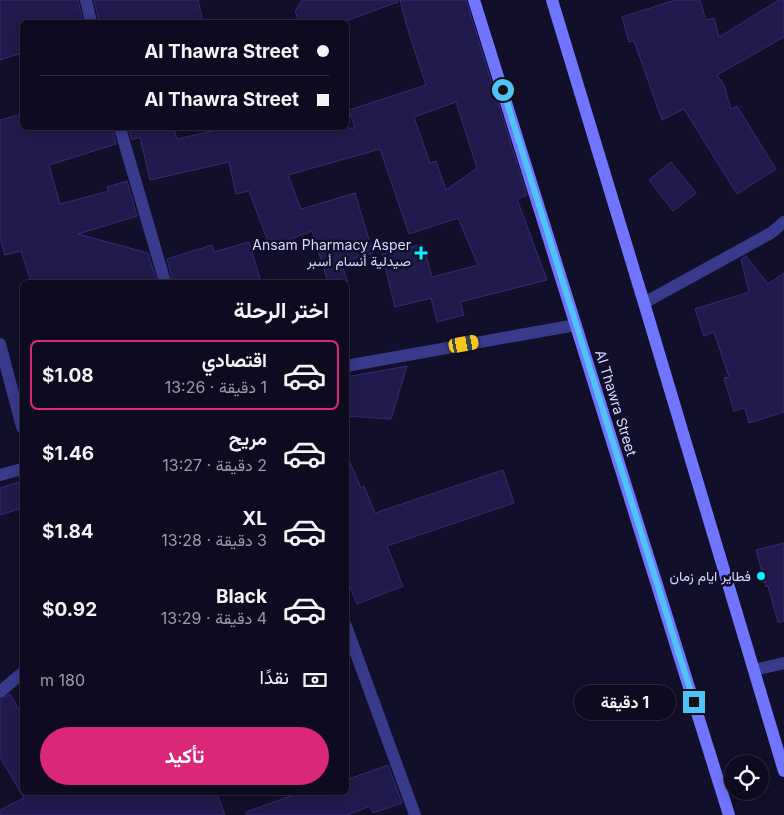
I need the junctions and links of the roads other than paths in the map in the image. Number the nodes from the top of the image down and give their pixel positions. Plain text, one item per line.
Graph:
1 (86, 0) edge
2 (474, 0) edge
3 (552, 0) edge
4 (91, 20) edge
5 (121, 130) edge
6 (784, 222) edge
7 (164, 280) edge
8 (644, 303) junction
9 (576, 324) junction
10 (0, 344) edge
11 (349, 365) edge
12 (20, 419) edge
13 (20, 470) edge
14 (0, 475) edge
15 (349, 634) edge
16 (784, 663) edge
17 (754, 670) junction
18 (20, 675) edge
19 (0, 692) edge
20 (784, 770) edge
21 (415, 815) edge
22 (729, 815) edge

1 - 4 street
2 - 9 main road, Al Thawra Street
3 - 8 main road
5 - 7 street
6 - 8 street
8 - 17 main road
9 - 11 street
9 - 22 main road, Al Thawra Street
10 - 12 street
13 - 14 street
15 - 21 street
16 - 17 street
17 - 20 main road
18 - 19 street

